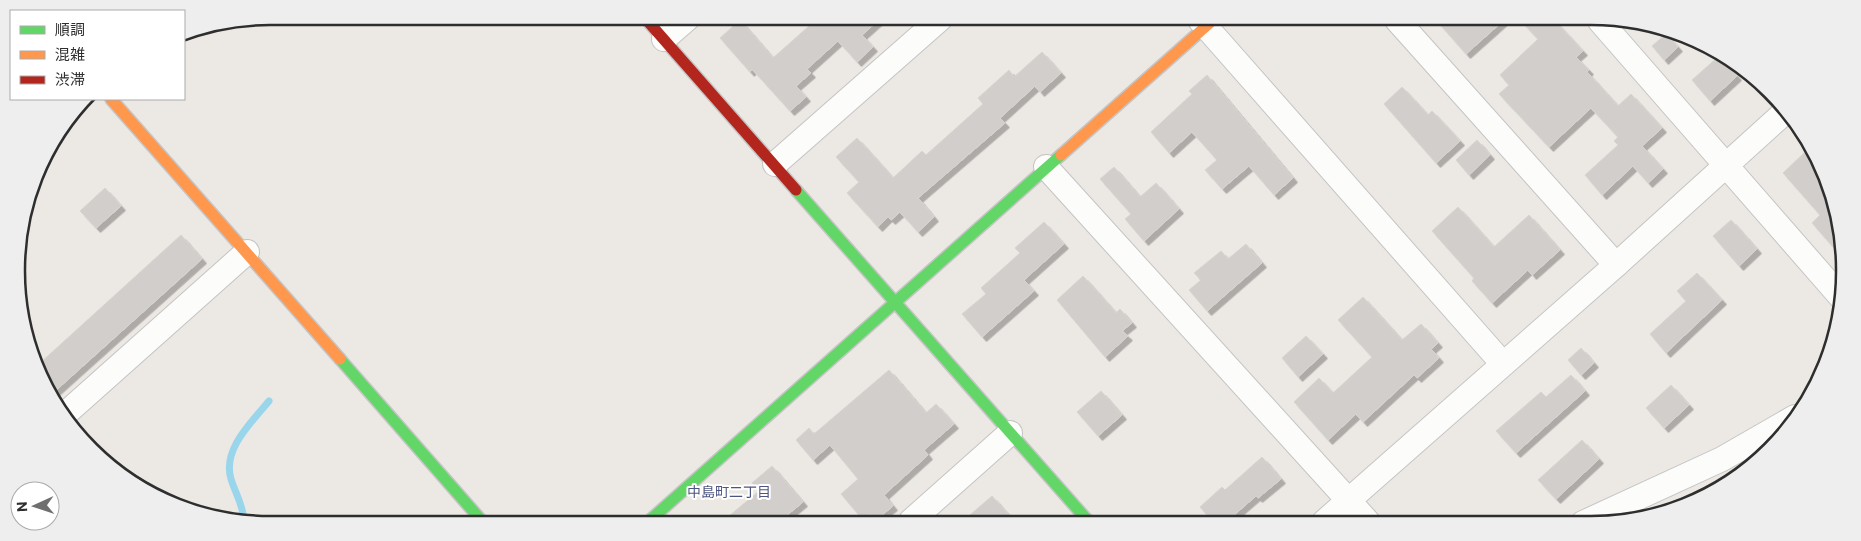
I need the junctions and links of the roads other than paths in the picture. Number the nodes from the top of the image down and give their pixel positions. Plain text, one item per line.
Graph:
1 (651, 25) edge
2 (680, 25) edge
3 (933, 25) edge
4 (1204, 25) edge
5 (1210, 25) edge
6 (1401, 25) edge
7 (1604, 26) edge
8 (664, 39) junction
9 (112, 100) edge
10 (1781, 116) edge
11 (775, 164) junction
12 (1725, 164) junction
13 (1046, 167) junction
14 (247, 252) junction
15 (1616, 265) junction
16 (1835, 290) edge
17 (895, 302) junction
18 (1503, 364) junction
19 (69, 411) edge
20 (1780, 426) edge
21 (1010, 433) junction
22 (1348, 501) junction
23 (478, 516) edge
24 (655, 516) edge
25 (917, 516) edge
26 (1084, 516) edge
27 (1331, 516) edge
28 (1362, 516) edge
29 (1598, 516) edge

1 - 8 street
2 - 8 street
3 - 11 street
4 - 13 street
5 - 18 street
6 - 15 street
7 - 12 street
8 - 11 street
9 - 14 street
10 - 12 street
11 - 17 street
12 - 15 street
12 - 16 street
13 - 17 street
13 - 22 street
14 - 19 street
14 - 23 street
15 - 18 street
17 - 21 street
17 - 24 street
18 - 22 street
20 - 29 street
21 - 25 street
21 - 26 street
22 - 27 street
22 - 28 street

